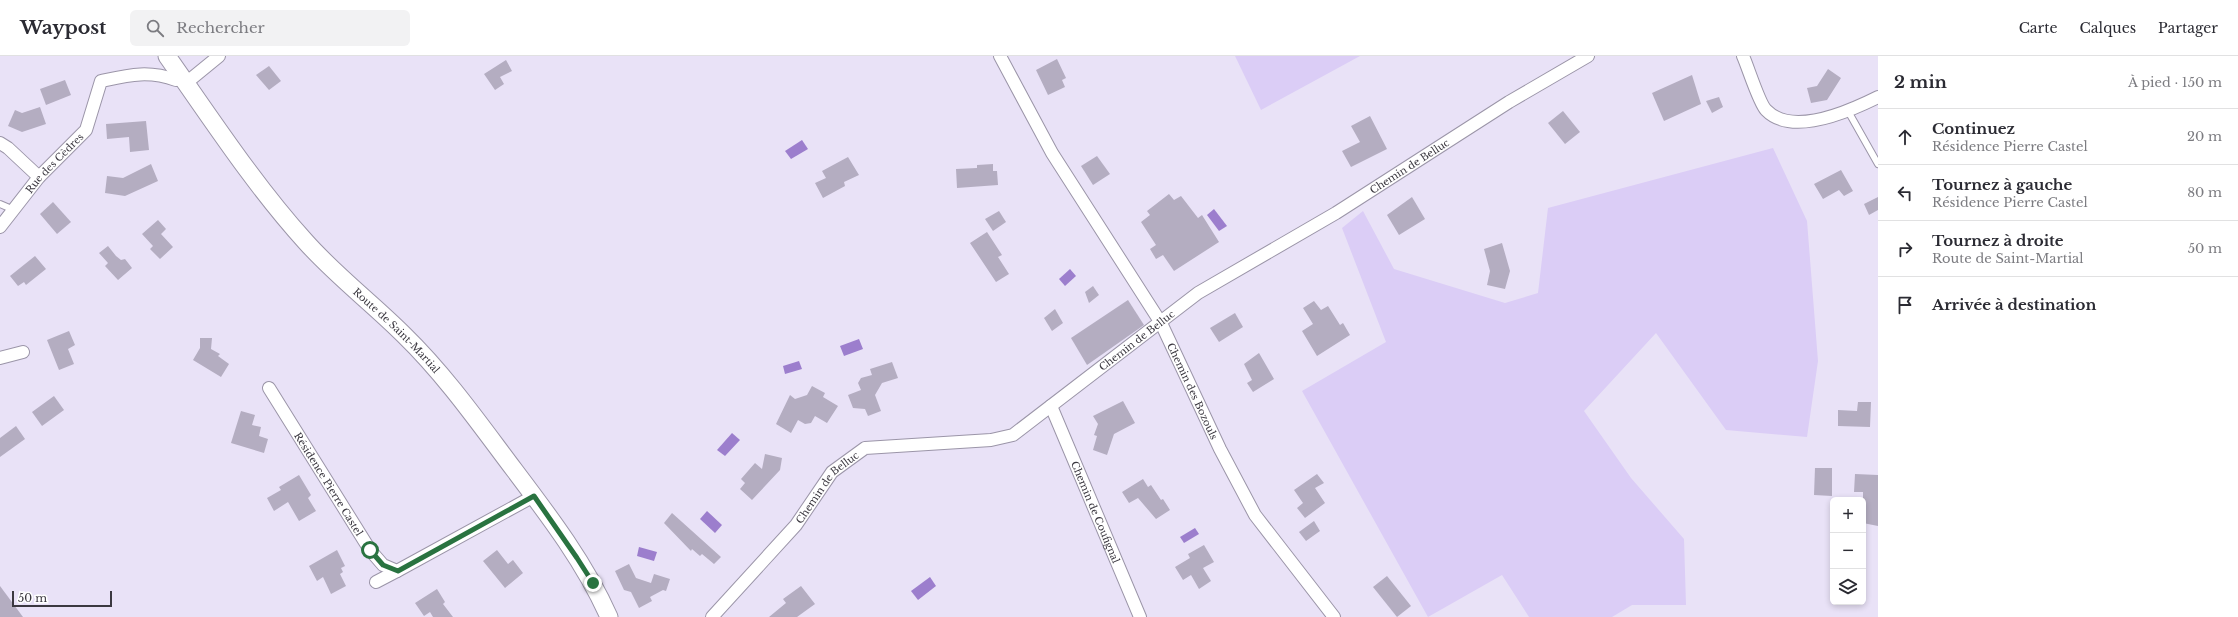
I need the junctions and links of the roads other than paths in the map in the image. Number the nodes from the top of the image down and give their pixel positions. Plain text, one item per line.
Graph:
1 (167, 56) edge
2 (219, 56) edge
3 (1000, 56) edge
4 (1588, 56) edge
5 (1743, 56) edge
6 (184, 80) junction
7 (1878, 97) edge
8 (1848, 111) junction
9 (0, 143) edge
10 (1878, 164) edge
11 (39, 177) junction
12 (0, 204) edge
13 (14, 210) junction
14 (0, 226) edge
15 (1161, 323) junction
16 (23, 352) dead end
17 (0, 358) edge
18 (269, 388) dead end
19 (1051, 406) junction
20 (534, 496) junction
21 (398, 571) junction
22 (376, 582) dead end
23 (609, 617) edge
24 (712, 617) edge
25 (1140, 617) edge
26 (1334, 617) edge

1 - 6 main road, Route de Saint-Martial
2 - 6 street
3 - 15 street, Chemin des Bozouls
4 - 15 street, Chemin de Belluc
5 - 8 street
6 - 11 street, Rue des Cèdres
6 - 20 main road, Route de Saint-Martial
7 - 8 street
8 - 10 lane
9 - 11 street
11 - 13 street, Rue des Cèdres
12 - 13 lane
13 - 14 street, Rue des Cèdres
15 - 19 street, Chemin de Belluc
15 - 26 street, Chemin des Bozouls
16 - 17 street
18 - 21 street, Résidence Pierre Castel
19 - 24 street, Chemin de Belluc
19 - 25 street, Chemin de Coufignal
20 - 21 street
20 - 23 main road, Route de Saint-Martial
21 - 22 street

